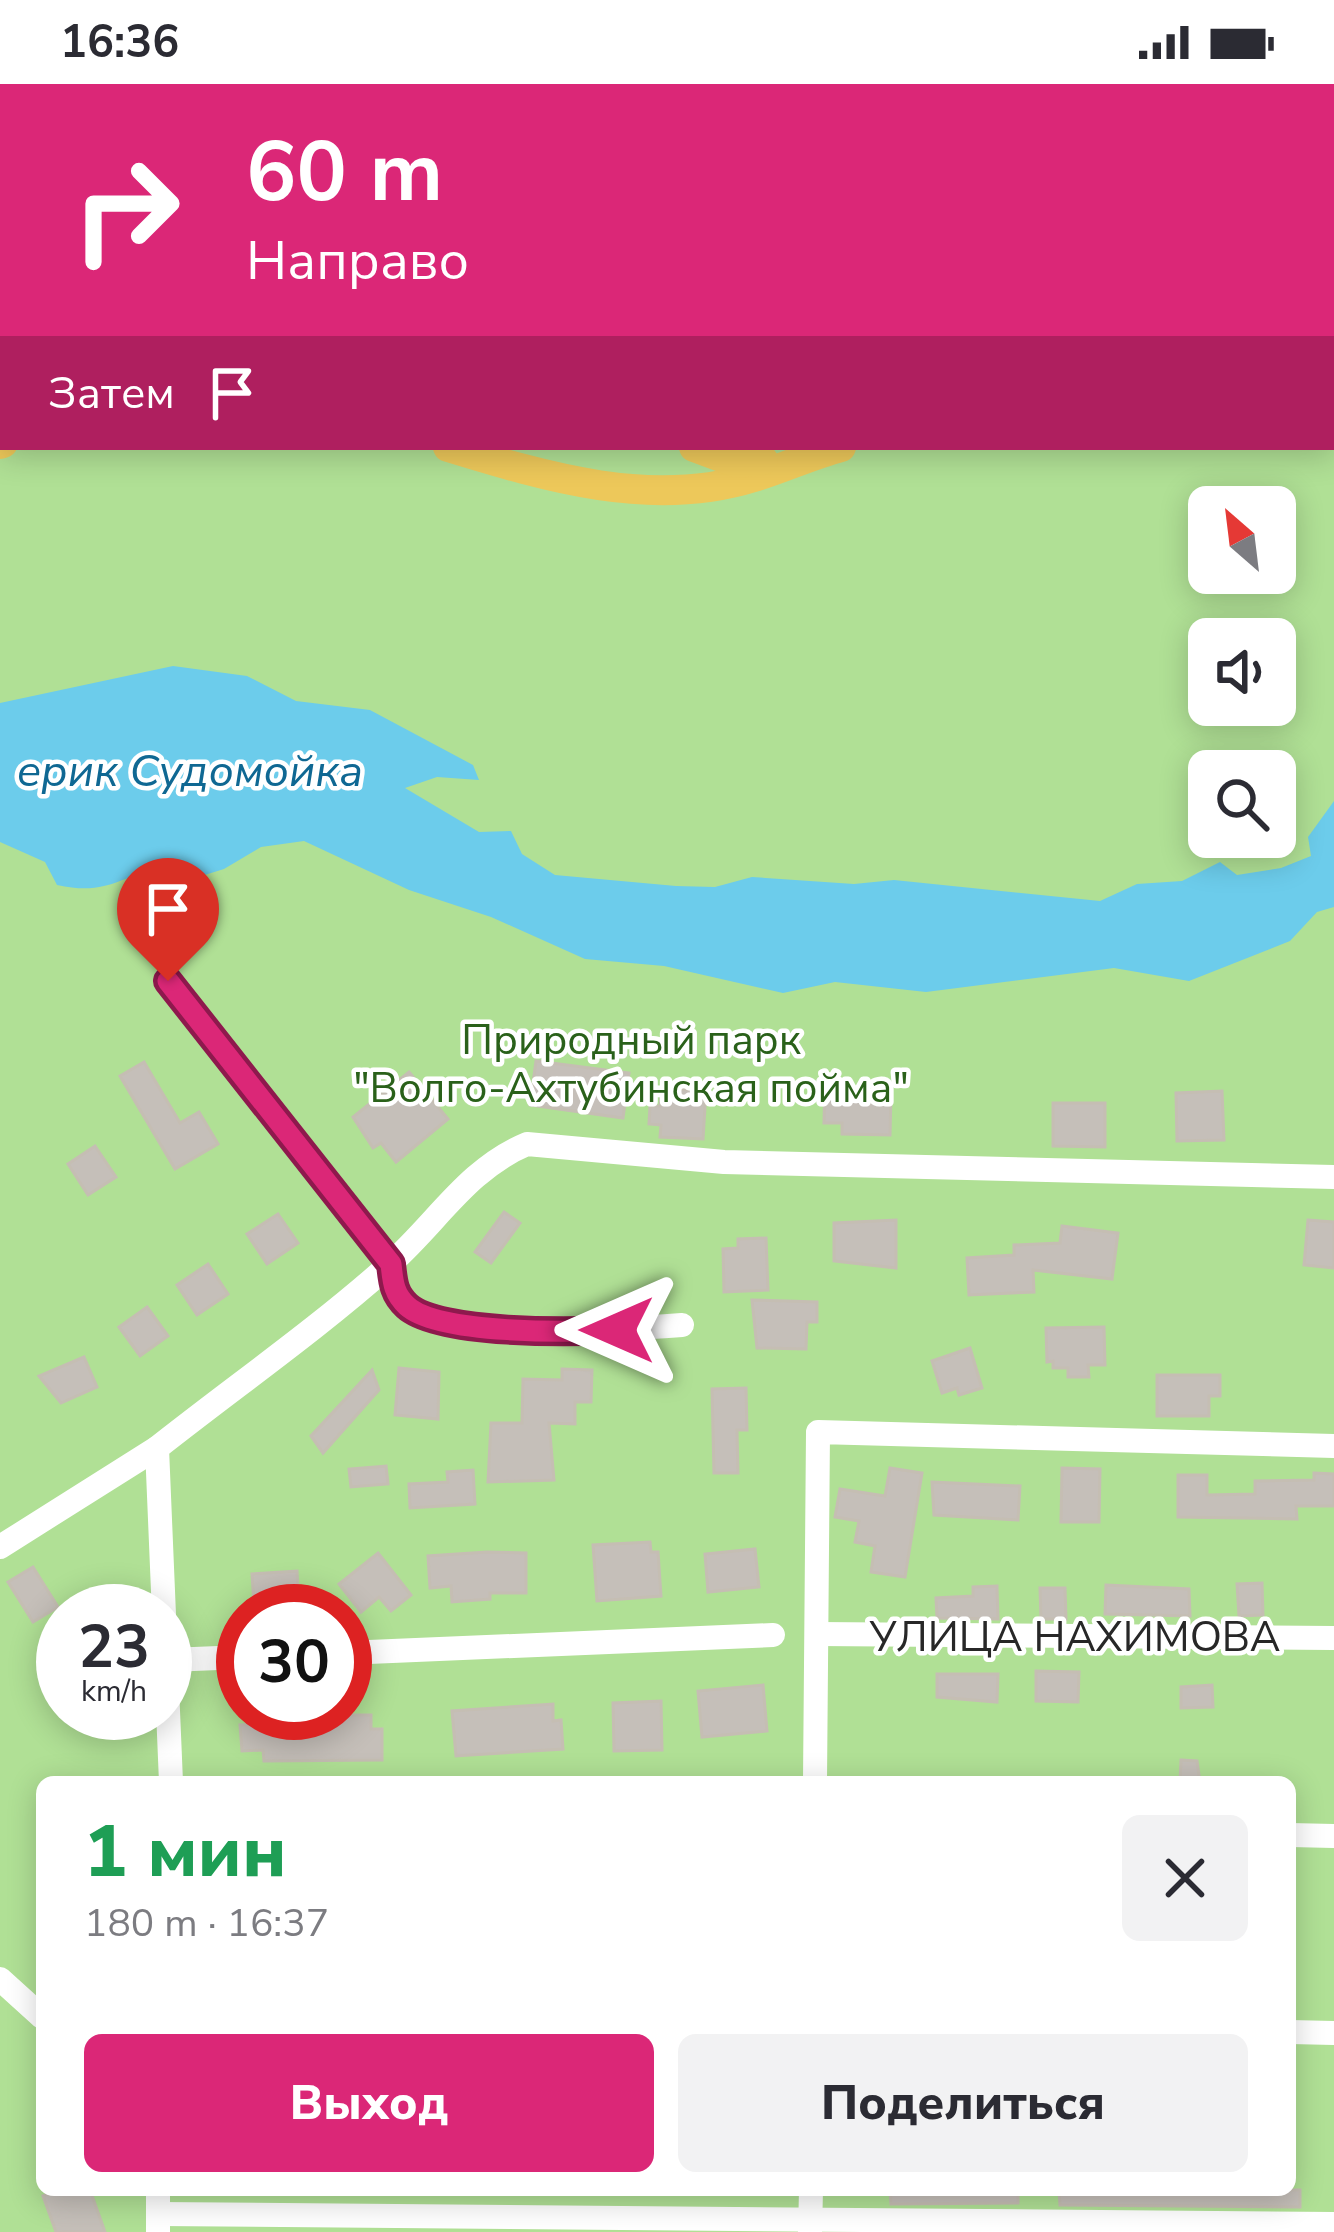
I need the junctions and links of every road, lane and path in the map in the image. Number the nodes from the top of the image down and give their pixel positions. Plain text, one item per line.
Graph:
1 (458, 450) edge
2 (702, 450) edge
3 (826, 451) edge
4 (168, 981) dead end
5 (1334, 1177) edge
6 (391, 1264) junction
7 (682, 1325) dead end
8 (1334, 1446) edge
9 (157, 1448) junction
10 (0, 1547) edge
11 (165, 1584) edge
12 (817, 1634) junction
13 (773, 1635) dead end
14 (1334, 1637) edge
15 (372, 1652) edge
16 (170, 1740) edge
17 (171, 1776) edge
18 (815, 1776) edge
19 (1296, 1835) edge
20 (1334, 1836) edge
21 (0, 1979) edge
22 (36, 2012) edge
23 (1296, 2032) edge
24 (1334, 2033) edge
25 (811, 2196) edge
26 (158, 2212) edge
27 (1334, 2224) edge
28 (810, 2226) edge

1 - 3 main road
2 - 3 main road
4 - 6 street
5 - 6 street
6 - 7 street
6 - 9 street
8 - 12 street
9 - 10 street
9 - 11 street
12 - 14 street, УЛИЦА НАХИМОВА
12 - 18 street
13 - 15 street
16 - 17 street
19 - 20 street
21 - 22 street
23 - 24 street
25 - 28 street
26 - 28 street
27 - 28 street

